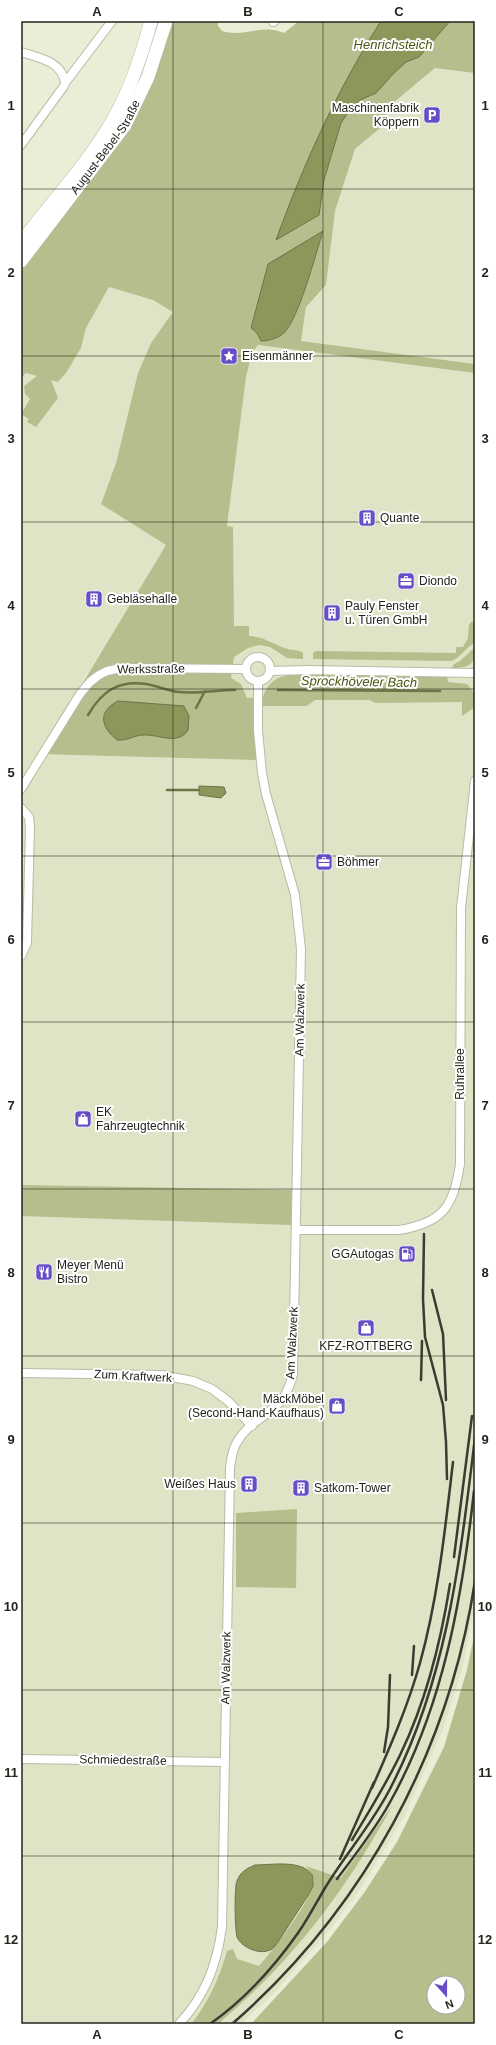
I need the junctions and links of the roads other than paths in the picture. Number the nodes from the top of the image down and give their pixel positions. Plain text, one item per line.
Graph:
1 (112, 21) edge
2 (151, 21) edge
3 (166, 21) edge
4 (21, 52) edge
5 (65, 84) junction
6 (21, 145) edge
7 (21, 243) edge
8 (21, 261) edge
9 (246, 669) junction
10 (270, 671) junction
11 (475, 673) edge
12 (258, 681) junction
13 (475, 781) edge
14 (21, 789) edge
15 (21, 808) edge
16 (21, 956) edge
17 (296, 1230) junction
18 (21, 1373) edge
19 (252, 1426) junction
20 (21, 1759) edge
21 (225, 1762) junction
22 (179, 2024) edge

1 - 5 street
2 - 7 main road, August-Bebel-Straße
3 - 8 main road, August-Bebel-Straße
4 - 5 street
5 - 6 street
9 - 10 street
9 - 12 street
9 - 14 street, Werksstraße
10 - 11 street
10 - 12 street
12 - 17 street, Am Walzwerk
13 - 17 street, Ruhrallee
15 - 16 street
17 - 19 street, Am Walzwerk
18 - 19 street, Zum Kraftwerk
19 - 21 street, Am Walzwerk
20 - 21 street, Schmiedestraße
21 - 22 street, Am Walzwerk

